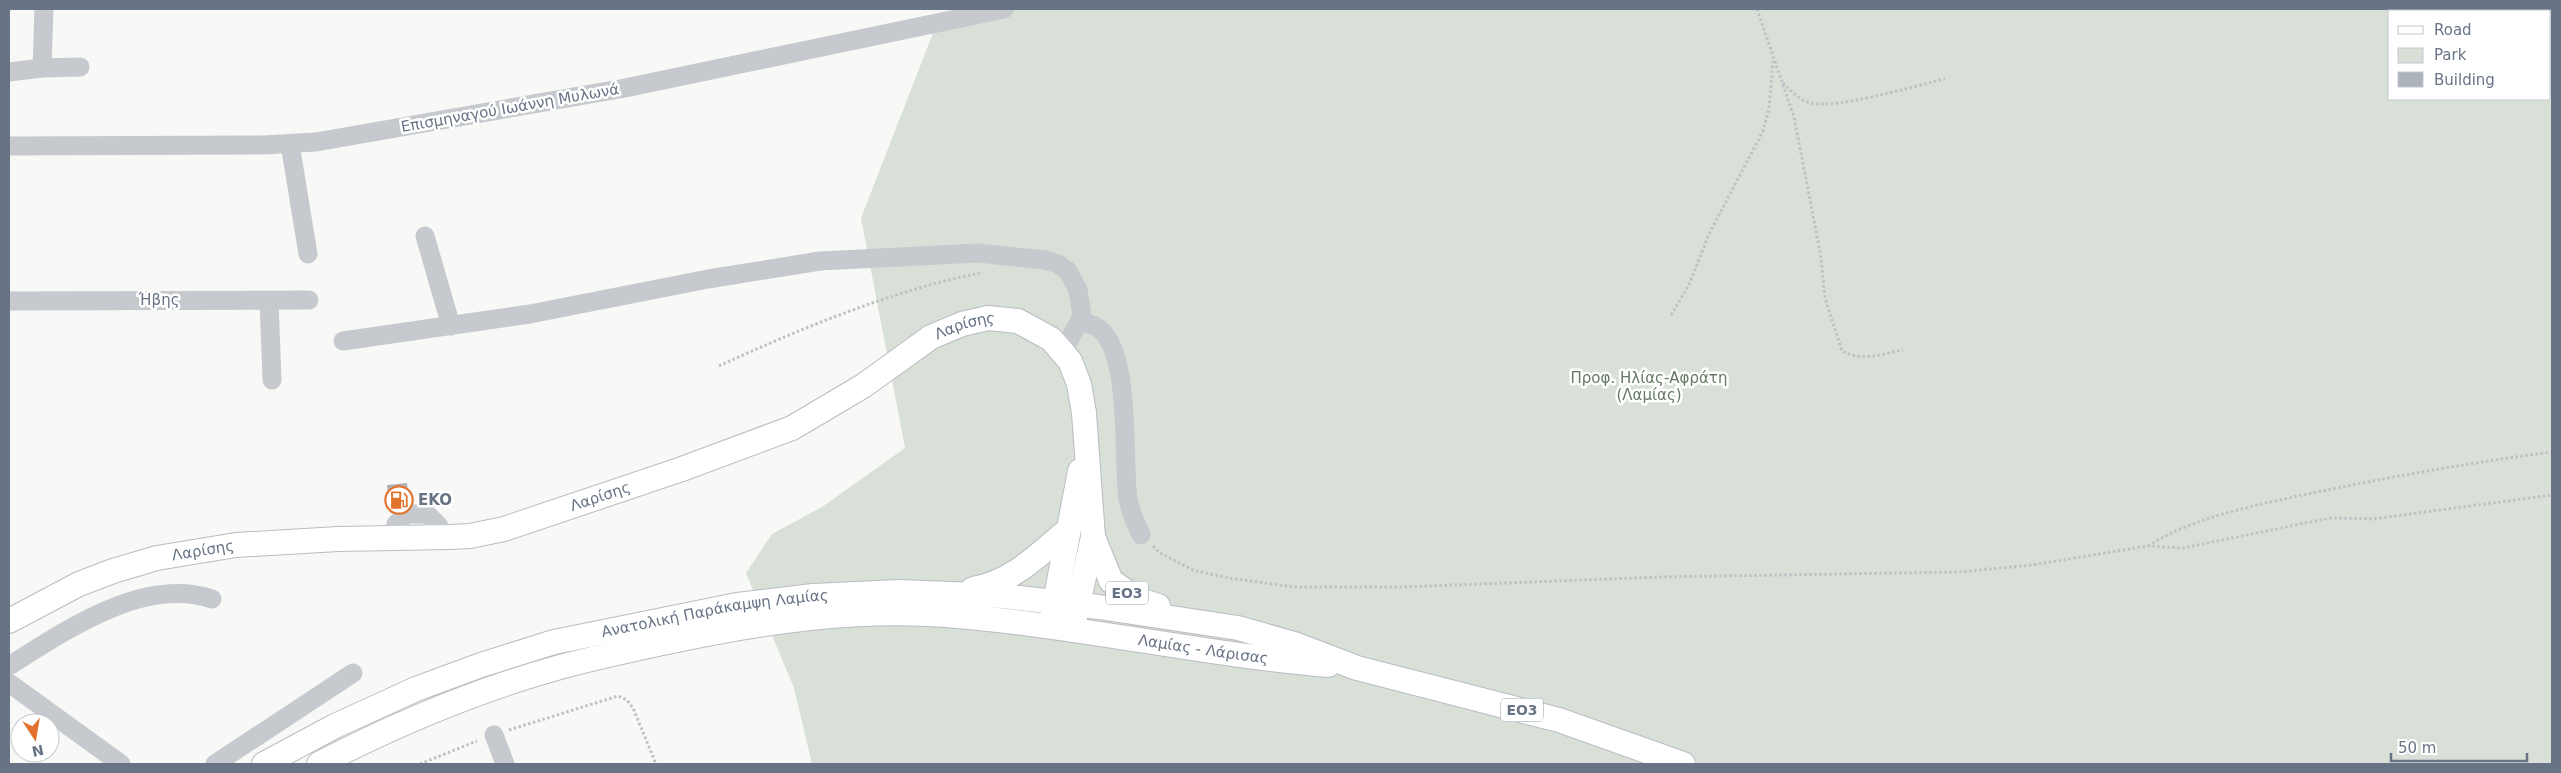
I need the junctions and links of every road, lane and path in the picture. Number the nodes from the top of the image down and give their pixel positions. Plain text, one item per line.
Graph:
1 (44, 9) edge
2 (1004, 9) edge
3 (1758, 9) edge
4 (1774, 59) junction
5 (80, 67) dead end
6 (42, 68) junction
7 (9, 72) edge
8 (1945, 79) dead end
9 (1782, 82) junction
10 (290, 144) junction
11 (9, 146) edge
12 (425, 236) dead end
13 (308, 254) dead end
14 (991, 271) dead end
15 (269, 300) junction
16 (308, 300) dead end
17 (9, 301) edge
18 (1671, 315) dead end
19 (1080, 322) junction
20 (451, 326) junction
21 (343, 341) dead end
22 (1903, 350) dead end
23 (1063, 351) junction
24 (719, 366) dead end
25 (272, 380) dead end
26 (1085, 445) junction
27 (2552, 452) edge
28 (2552, 495) edge
29 (396, 524) dead end
30 (438, 526) dead end
31 (1068, 530) junction
32 (1142, 535) joint
33 (1093, 537) junction
34 (2148, 546) junction
35 (946, 593) junction
36 (212, 600) dead end
37 (1066, 604) junction
38 (1189, 620) junction
39 (9, 621) edge
40 (1061, 628) junction
41 (9, 666) edge
42 (1357, 668) junction
43 (354, 673) dead end
44 (9, 683) edge
45 (494, 735) junction
46 (121, 764) edge
47 (215, 764) edge
48 (264, 764) edge
49 (319, 764) edge
50 (420, 764) edge
51 (505, 764) edge
52 (656, 764) edge
53 (1683, 764) edge

1 - 6 street
2 - 10 street, Επισμηναγού Ιωάννη Μυλωνά
3 - 4 path
4 - 9 path
4 - 18 path
5 - 6 street
6 - 7 street
8 - 9 path
9 - 22 path
10 - 11 street, Επισμηναγού Ιωάννη Μυλωνά
10 - 13 street
12 - 20 street
14 - 24 path
15 - 16 street, Ήβης
15 - 17 street, Ήβης
15 - 25 street
19 - 20 street
19 - 23 street
19 - 32 street
20 - 21 street
23 - 26 main road, Λαρίσης / ΕΟ3
23 - 39 main road, Λαρίσης / ΕΟ3
26 - 31 main road, Λαρίσης / ΕΟ3
26 - 33 main road, Λαρίσης / ΕΟ3
27 - 34 path
28 - 34 path
29 - 30 street
31 - 35 main road
31 - 37 main road, Λαρίσης / ΕΟ3
32 - 34 path
33 - 37 main road, Λαρίσης / ΕΟ3
33 - 38 main road, ΕΟ3
35 - 37 main road, Ανατολική Παράκαμψη Λαμίας
35 - 48 main road, Ανατολική Παράκαμψη Λαμίας
36 - 41 street
37 - 38 main road, Ανατολική Παράκαμψη Λαμίας
37 - 40 main road, Λαρίσης / ΕΟ3
38 - 42 main road, Λαμίας - Λάρισας / ΕΟ3
40 - 42 main road, Λαμίας - Λάρισας / ΕΟ3
40 - 49 main road, Ανατολική Παράκαμψη Λαμίας
42 - 53 main road, Λαμίας - Λάρισας / ΕΟ3
43 - 47 street
44 - 46 street
45 - 50 path
45 - 51 street
45 - 52 path

